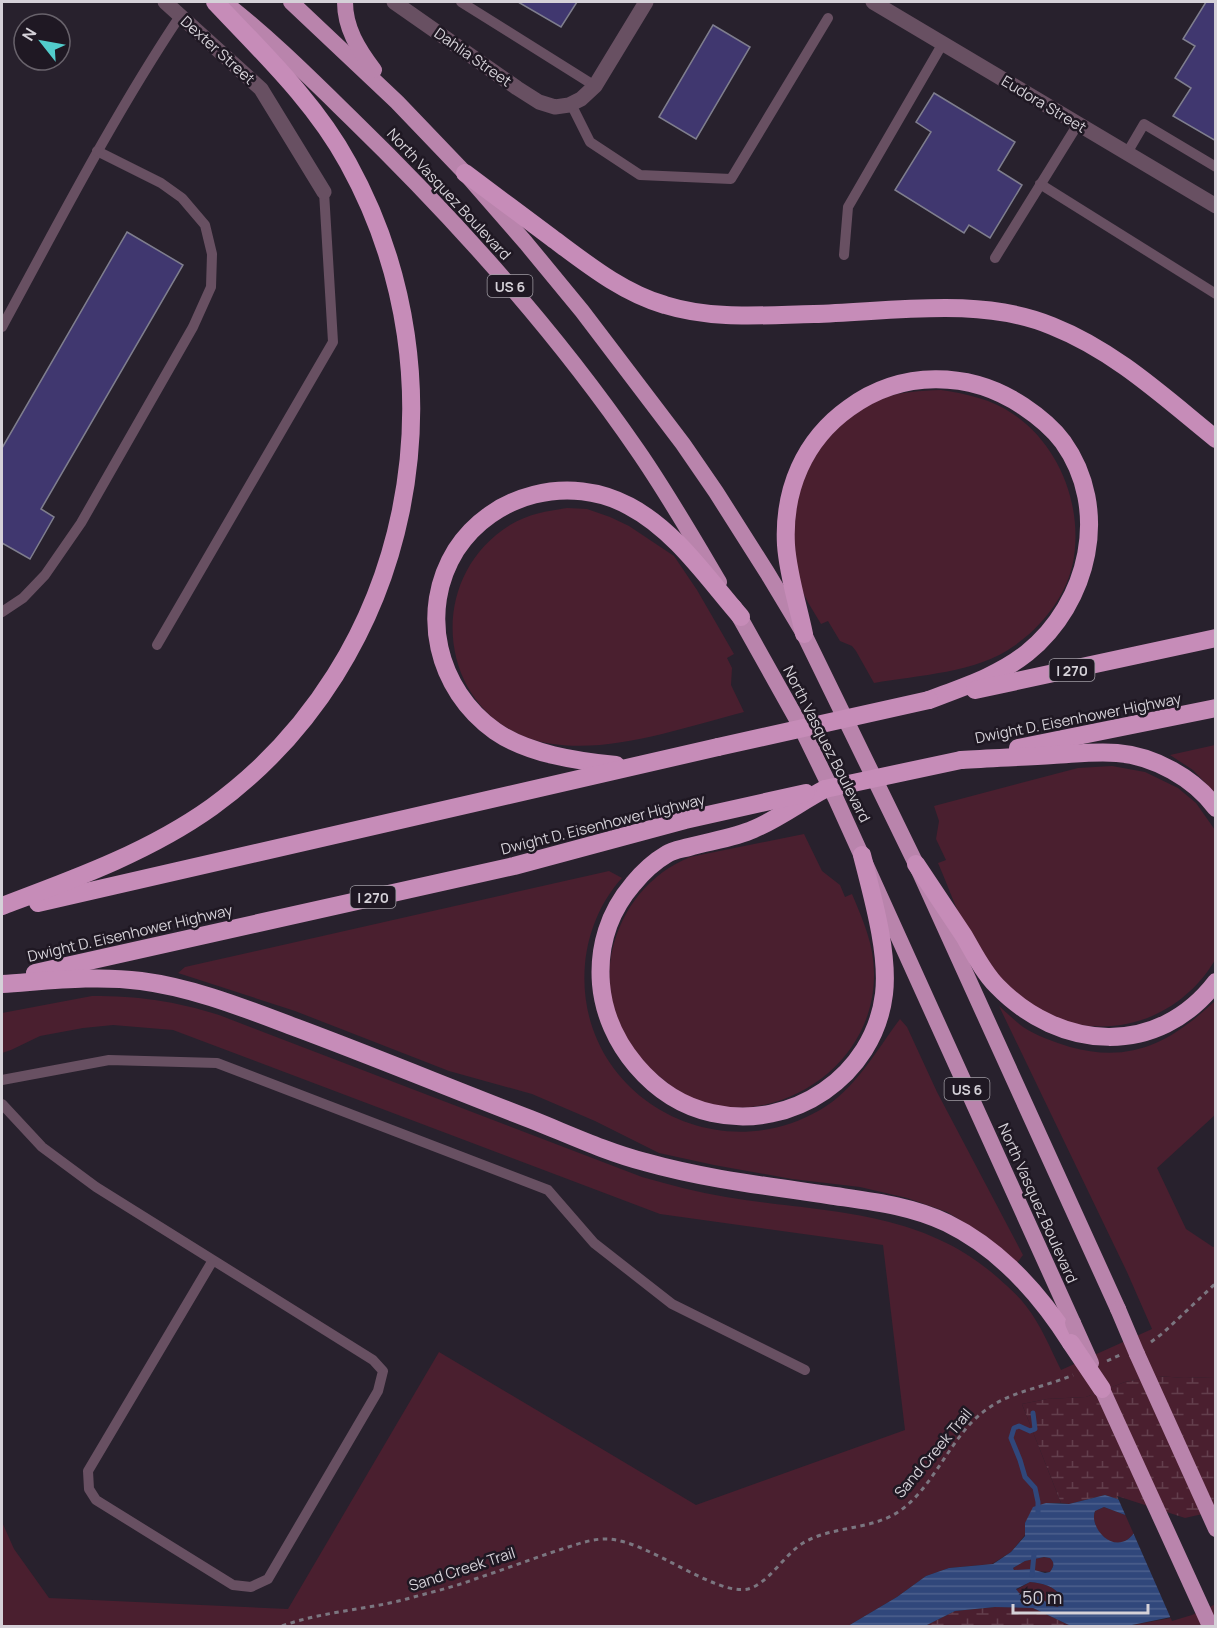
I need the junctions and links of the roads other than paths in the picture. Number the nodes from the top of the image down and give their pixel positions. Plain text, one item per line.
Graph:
1 (165, 2) edge
2 (215, 2) edge
3 (224, 2) edge
4 (291, 2) edge
5 (345, 2) edge
6 (393, 2) edge
7 (461, 2) edge
8 (646, 2) edge
9 (873, 2) edge
10 (180, 16) junction
11 (828, 18) dead end
12 (943, 43) junction
13 (595, 86) junction
14 (397, 102) junction
15 (571, 104) junction
16 (1078, 124) junction
17 (97, 151) junction
18 (1127, 153) junction
19 (1215, 167) edge
20 (465, 173) junction
21 (1040, 184) junction
22 (324, 192) joint
23 (1215, 206) edge
24 (844, 255) dead end
25 (995, 258) dead end
26 (1215, 294) edge
27 (2, 327) edge
28 (1215, 439) edge
29 (2, 612) edge
30 (741, 617) junction
31 (804, 634) junction
32 (1215, 638) edge
33 (157, 645) dead end
34 (929, 700) junction
35 (1215, 708) edge
36 (961, 760) junction
37 (633, 766) junction
38 (825, 789) junction
39 (1215, 808) edge
40 (862, 855) junction
41 (916, 864) junction
42 (2, 906) edge
43 (2, 911) edge
44 (2, 982) edge
45 (1215, 982) edge
46 (2, 1080) edge
47 (2, 1104) edge
48 (213, 1260) junction
49 (805, 1370) dead end
50 (1102, 1389) junction
51 (1215, 1529) edge
52 (1208, 1623) edge

1 - 10 street, Dexter Street
2 - 42 highway
3 - 30 highway, North Vasquez Boulevard / US 6
4 - 14 highway, North Vasquez Boulevard / US 6
5 - 14 highway
6 - 15 street, Dahlia Street
7 - 13 lane
8 - 13 street
9 - 12 street, Eudora Street
10 - 17 lane
10 - 22 street, Dexter Street
11 - 15 lane
12 - 16 street, Eudora Street
12 - 24 lane
13 - 15 street
14 - 20 highway, North Vasquez Boulevard / US 6
16 - 18 street, Eudora Street
16 - 21 lane
17 - 27 lane
17 - 29 lane
18 - 19 lane
18 - 23 street, Eudora Street
20 - 28 highway
20 - 31 highway, North Vasquez Boulevard / US 6
21 - 25 lane
21 - 26 lane
22 - 33 lane
30 - 37 highway
30 - 40 highway, North Vasquez Boulevard / US 6
31 - 34 highway
31 - 41 highway, North Vasquez Boulevard / US 6
32 - 34 highway, I 270
34 - 37 highway, I 270, bridge
35 - 36 highway, Dwight D. Eisenhower Highway / I 270
36 - 38 highway, Dwight D. Eisenhower Highway / I 270, bridge
36 - 39 highway
37 - 43 highway, I 270
38 - 40 highway
38 - 44 highway, Dwight D. Eisenhower Highway / I 270
40 - 50 highway, North Vasquez Boulevard / US 6, bridge
41 - 45 highway
41 - 51 highway, North Vasquez Boulevard / US 6, bridge
44 - 50 highway, bridge
46 - 49 lane
47 - 48 lane
48 - 48 lane
50 - 52 highway, North Vasquez Boulevard / US 6

